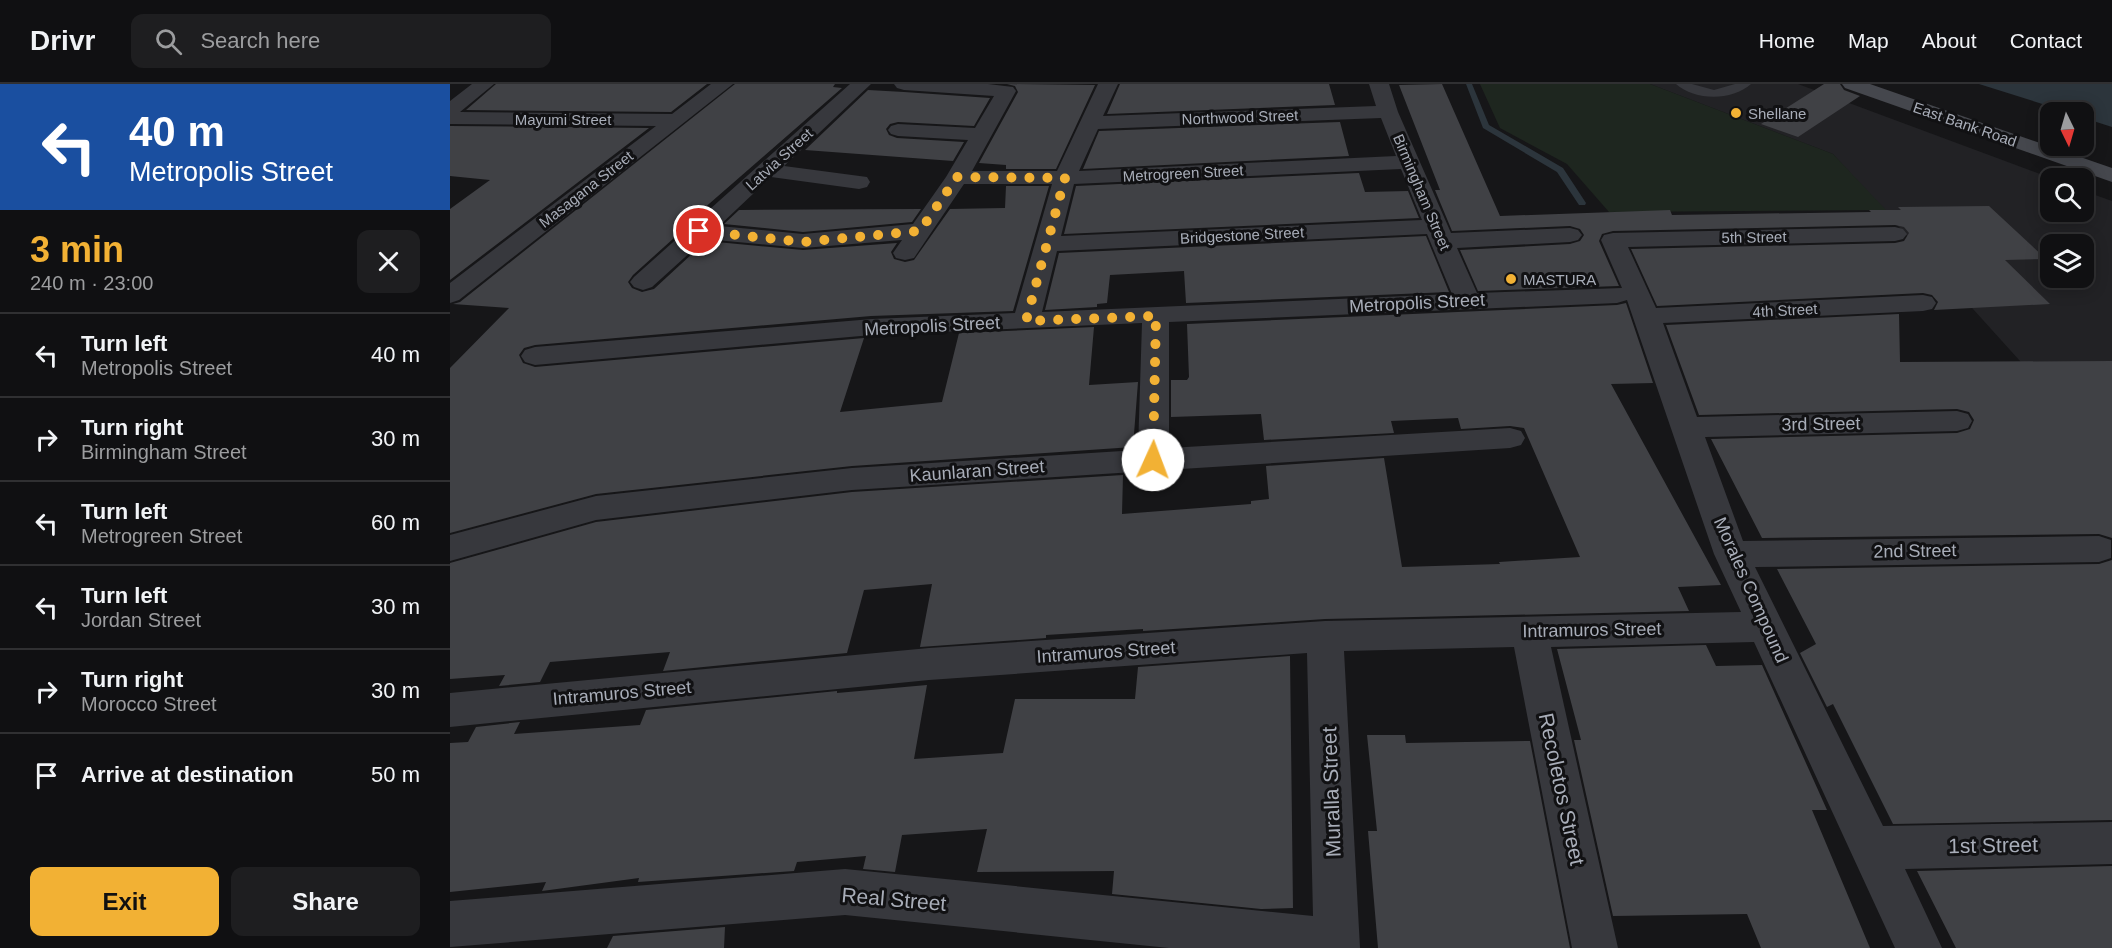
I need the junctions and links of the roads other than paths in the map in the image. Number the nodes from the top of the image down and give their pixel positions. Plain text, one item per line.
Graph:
1 (484, 84) edge
2 (723, 84) edge
3 (861, 84) edge
4 (904, 84) edge
5 (1108, 84) edge
6 (1379, 84) edge
7 (1682, 84) edge
8 (1745, 84) edge
9 (1852, 84) edge
10 (450, 110) edge
11 (1388, 112) junction
12 (450, 118) edge
13 (676, 120) junction
14 (1091, 123) junction
15 (898, 130) dead end
16 (981, 134) junction
17 (1410, 162) junction
18 (766, 170) junction
19 (2112, 175) edge
20 (957, 177) junction
21 (1065, 178) junction
22 (859, 182) dead end
23 (699, 231) junction
24 (920, 231) junction
25 (1440, 233) junction
26 (1895, 234) dead end
27 (1570, 235) dead end
28 (1613, 240) joint
29 (1046, 244) junction
30 (905, 254) dead end
31 (643, 282) dead end
32 (450, 295) edge
33 (1617, 295) dead end
34 (1467, 300) junction
35 (1923, 303) dead end
36 (1156, 316) junction
37 (1647, 316) junction
38 (1026, 321) junction
39 (535, 356) dead end
40 (1957, 421) dead end
41 (1686, 427) junction
42 (1510, 438) dead end
43 (1153, 460) junction
44 (450, 548) edge
45 (2099, 549) dead end
46 (1731, 554) junction
47 (1765, 627) junction
48 (1529, 631) junction
49 (1325, 636) junction
50 (450, 710) edge
51 (2112, 843) edge
52 (1873, 848) junction
53 (450, 924) edge
54 (1337, 945) edge
55 (1595, 948) edge
56 (1919, 948) edge

1 - 10 street
2 - 13 street, Masagana Street
3 - 18 street, Latvia Street
4 - 16 street
5 - 14 street
6 - 11 street, Birmingham Street
7 - 8 lane
9 - 19 main road, East Bank Road
11 - 14 street, Northwood Street
11 - 17 street, Birmingham Street
12 - 13 street, Mayumi Street
13 - 32 street, Masagana Street
14 - 21 street
15 - 16 street
16 - 20 street
17 - 21 street, Metrogreen Street
17 - 25 street, Birmingham Street
18 - 22 street
18 - 23 street, Latvia Street
20 - 21 street, Metrogreen Street
20 - 24 street
21 - 29 street
23 - 24 street
23 - 31 street, Latvia Street
24 - 30 street
25 - 27 street, Bridgestone Street
25 - 29 street, Bridgestone Street
25 - 34 street, Birmingham Street
26 - 28 street, 5th Street
28 - 37 street, Morales Compound
29 - 38 street
33 - 34 street, Metropolis Street
34 - 36 street, Metropolis Street
35 - 37 street, 4th Street
36 - 38 street, Metropolis Street
36 - 43 street
37 - 41 street, Morales Compound
38 - 39 street, Metropolis Street
40 - 41 street, 3rd Street
41 - 46 street, Morales Compound
42 - 43 street, Kaunlaran Street
43 - 44 street, Kaunlaran Street
45 - 46 street, 2nd Street
46 - 47 street, Morales Compound
47 - 48 street, Intramuros Street
47 - 52 street, Morales Compound
48 - 49 street, Intramuros Street
48 - 55 street, Recoletos Street
49 - 50 street, Intramuros Street
49 - 54 street, Muralla Street
51 - 52 street, 1st Street
52 - 56 street, Morales Compound
53 - 54 street, Real Street

